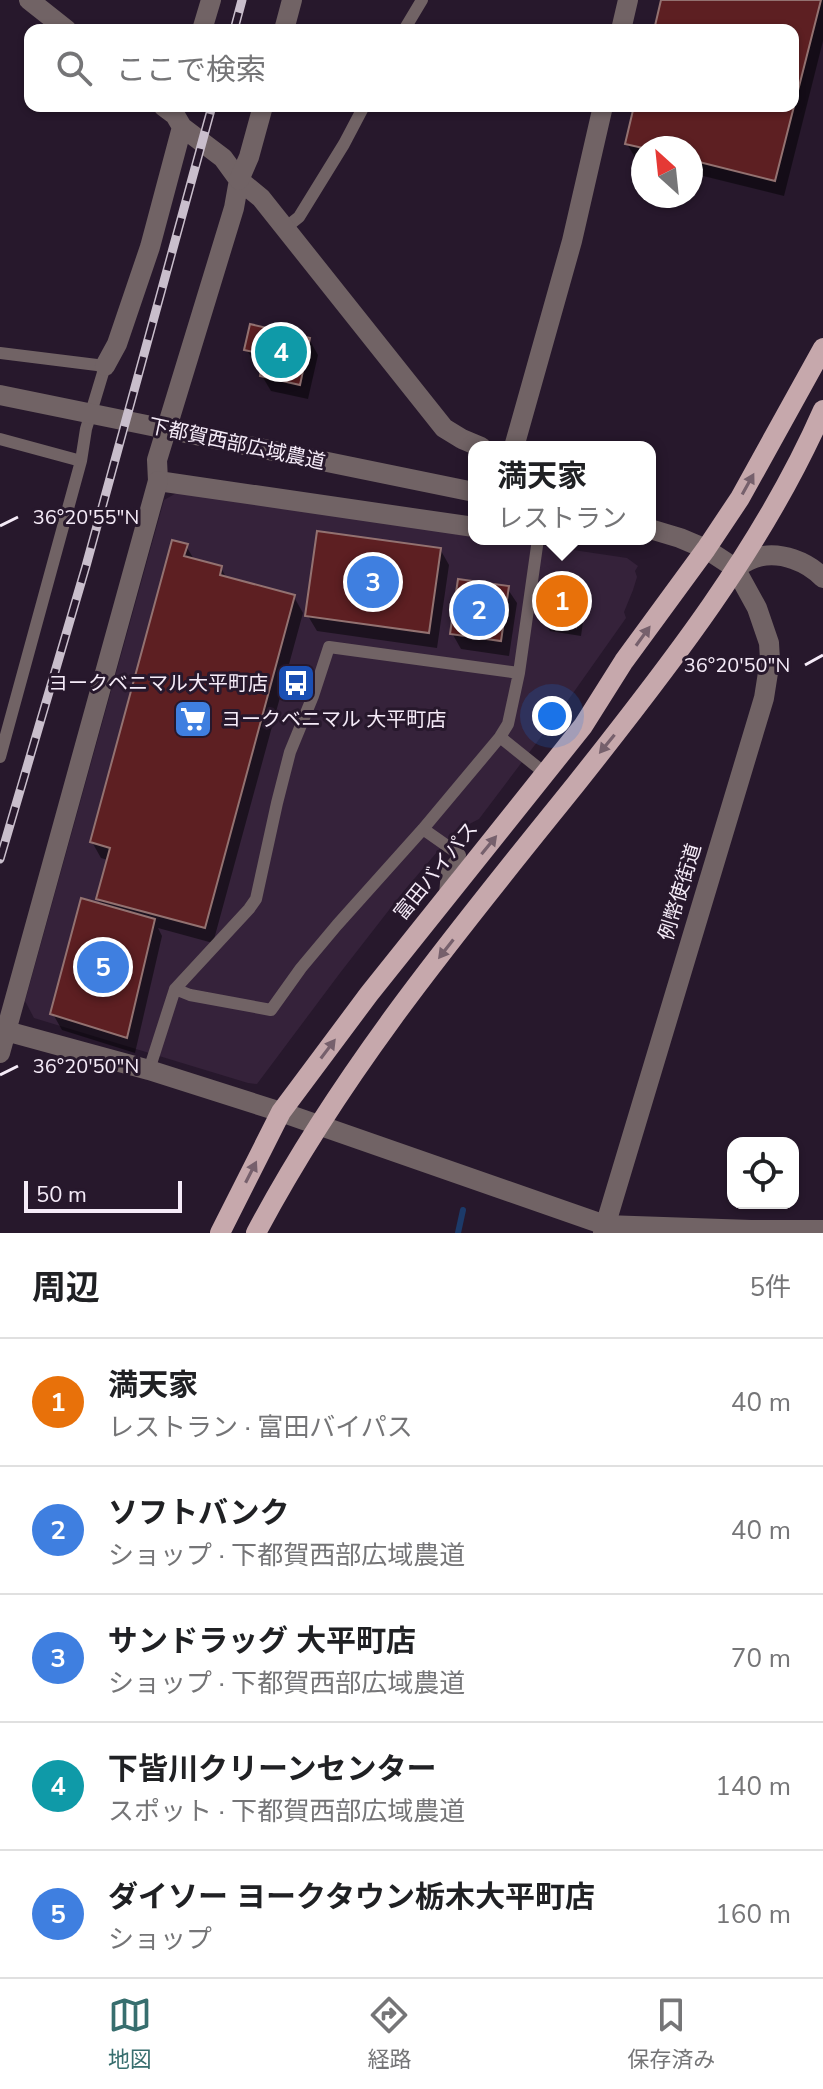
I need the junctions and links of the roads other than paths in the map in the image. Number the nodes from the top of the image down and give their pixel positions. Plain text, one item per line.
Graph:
1 (29, 0) edge
2 (211, 0) edge
3 (292, 0) edge
4 (422, 0) edge
5 (628, 0) edge
6 (59, 24) edge
7 (204, 24) edge
8 (286, 24) edge
9 (408, 24) edge
10 (622, 24) edge
11 (261, 112) edge
12 (361, 112) edge
13 (602, 112) edge
14 (174, 114) edge
15 (239, 180) junction
16 (284, 229) junction
17 (823, 348) edge
18 (0, 353) edge
19 (105, 366) junction
20 (0, 395) edge
21 (823, 410) edge
22 (0, 439) edge
23 (516, 441) edge
24 (468, 442) edge
25 (81, 461) junction
26 (158, 481) junction
27 (468, 491) edge
28 (468, 526) edge
29 (656, 531) edge
30 (539, 545) edge
31 (706, 549) junction
32 (735, 568) junction
33 (819, 568) edge
34 (519, 673) junction
35 (500, 737) junction
36 (0, 757) edge
37 (546, 774) junction
38 (423, 829) junction
39 (445, 899) junction
40 (175, 989) junction
41 (6, 1031) junction
42 (0, 1053) edge
43 (149, 1070) junction
44 (281, 1112) junction
45 (319, 1125) junction
46 (604, 1229) edge
47 (823, 1230) edge
48 (220, 1233) edge
49 (256, 1233) edge

1 - 6 street
2 - 7 street
3 - 8 street
4 - 9 lane
5 - 10 street
11 - 15 street
12 - 16 lane
13 - 23 street
14 - 15 street
14 - 19 street
15 - 16 street
15 - 26 street
16 - 24 street
31 -> 17 main road
18 - 19 lane
19 - 25 lane
20 - 27 street, 下都賀西部広域農道
21 - 32 main road
22 - 25 lane
25 - 36 lane
26 - 28 street
26 - 41 street
29 - 31 street
30 - 34 lane
31 - 32 street, 例幣使街道
37 -> 31 main road, 富田バイパス
32 - 33 street
32 -> 45 main road
32 - 46 street, 例幣使街道
34 - 35 lane
34 - 40 lane
35 - 37 lane
35 - 38 lane
39 -> 37 main road, 富田バイパス
38 - 39 lane
38 - 40 lane
44 -> 39 main road, 富田バイパス
40 - 43 lane
41 - 42 street
41 - 43 street
43 - 44 street
44 - 45 street
48 -> 44 main road, 富田バイパス
45 - 46 street
45 - 49 main road
46 - 47 street

